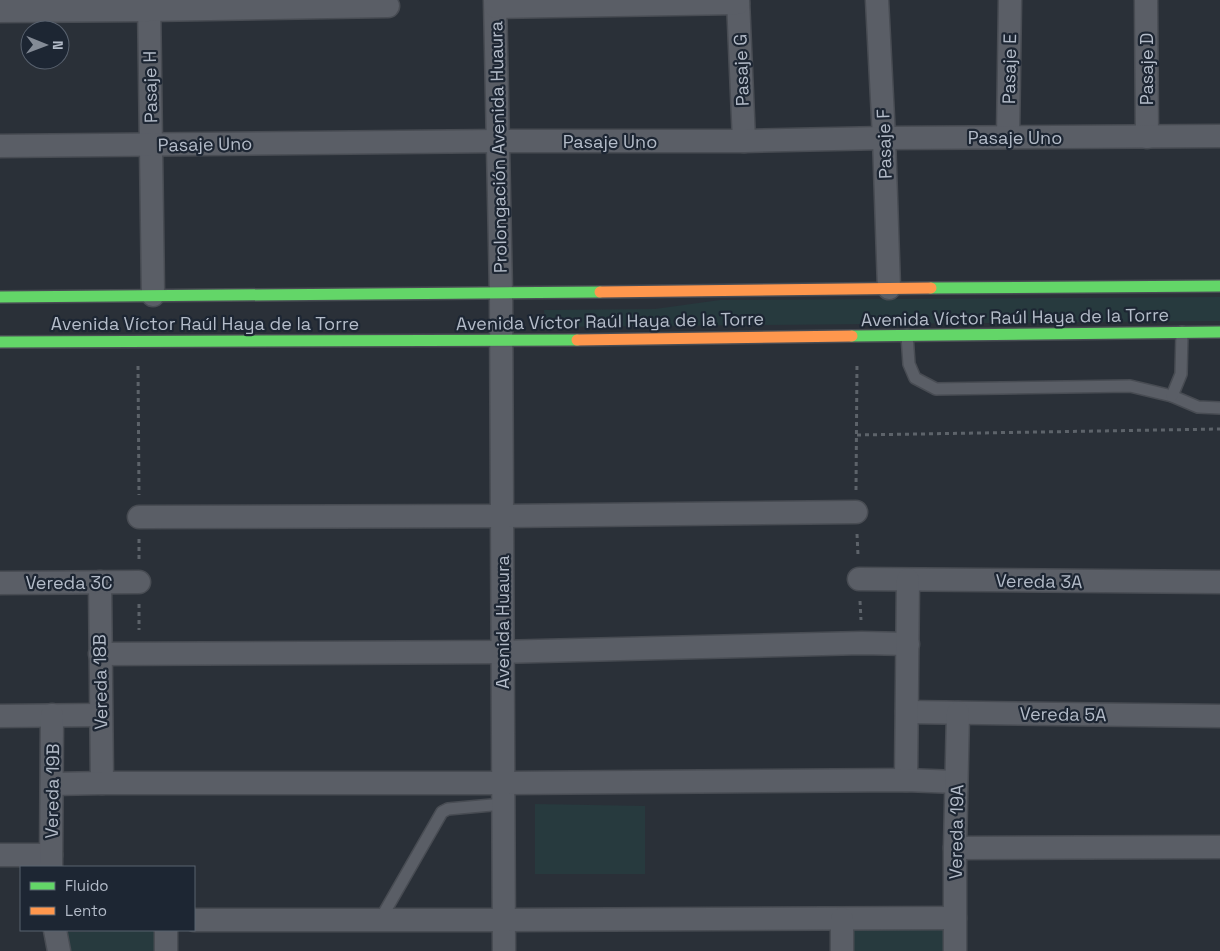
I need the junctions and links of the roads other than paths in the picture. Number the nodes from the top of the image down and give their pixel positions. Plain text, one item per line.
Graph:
1 (877, 0) edge
2 (1010, 0) edge
3 (1146, 0) edge
4 (738, 1) edge
5 (496, 4) edge
6 (149, 5) edge
7 (388, 6) dead end
8 (0, 11) edge
9 (1220, 136) edge
10 (1008, 137) junction
11 (1147, 137) junction
12 (884, 138) junction
13 (744, 140) junction
14 (498, 141) junction
15 (151, 145) junction
16 (0, 146) edge
17 (1220, 286) edge
18 (889, 288) junction
19 (153, 294) junction
20 (501, 294) junction
21 (0, 297) edge
22 (1182, 332) junction
23 (1220, 332) edge
24 (906, 335) junction
25 (501, 341) junction
26 (0, 342) edge
27 (1172, 396) junction
28 (1220, 408) edge
29 (856, 512) dead end
30 (502, 516) junction
31 (139, 517) dead end
32 (859, 579) dead end
33 (908, 580) junction
34 (0, 582) edge
35 (100, 582) junction
36 (139, 582) dead end
37 (1220, 582) edge
38 (908, 644) junction
39 (502, 652) junction
40 (100, 654) junction
41 (907, 712) junction
42 (958, 713) junction
43 (52, 715) junction
44 (100, 715) junction
45 (0, 716) edge
46 (1220, 716) edge
47 (906, 780) junction
48 (102, 782) junction
49 (956, 782) junction
50 (53, 784) junction
51 (503, 794) junction
52 (1220, 847) edge
53 (955, 848) junction
54 (0, 855) edge
55 (51, 861) edge
56 (955, 918) junction
57 (842, 919) junction
58 (195, 920) edge
59 (380, 920) junction
60 (504, 920) junction
61 (56, 931) edge
62 (166, 931) edge
63 (59, 951) edge
64 (166, 951) edge
65 (504, 951) edge
66 (842, 951) edge
67 (955, 951) edge

1 - 12 street, Pasaje F
2 - 10 street, Pasaje E
3 - 11 street, Pasaje D
4 - 5 street
4 - 13 street, Pasaje G
5 - 14 street, Prolongación Avenida Huaura
6 - 7 street
6 - 8 street
6 - 15 street, Pasaje H
9 - 11 street, Pasaje Uno
10 - 11 street, Pasaje Uno
10 - 12 street, Pasaje Uno
12 - 13 street, Pasaje Uno
12 - 18 street, Pasaje F
13 - 14 street, Pasaje Uno
14 - 15 street, Pasaje Uno
14 - 20 street, Prolongación Avenida Huaura
15 - 16 street, Pasaje Uno
15 - 19 street, Pasaje H
17 - 18 street, Avenida Víctor Raúl Haya de la Torre
18 - 20 street, Avenida Víctor Raúl Haya de la Torre
19 - 20 street, Avenida Víctor Raúl Haya de la Torre
19 - 21 street, Avenida Víctor Raúl Haya de la Torre
20 - 25 street, Avenida Huaura
22 - 23 street, Avenida Víctor Raúl Haya de la Torre
22 - 24 street, Avenida Víctor Raúl Haya de la Torre
22 - 27 lane
24 - 25 street, Avenida Víctor Raúl Haya de la Torre
24 - 27 lane
25 - 26 street, Avenida Víctor Raúl Haya de la Torre
25 - 30 street, Avenida Huaura
27 - 28 lane
29 - 30 street
30 - 31 street
30 - 39 street, Avenida Huaura
32 - 33 street, Vereda 3A
33 - 37 street, Vereda 3A
33 - 38 street
34 - 35 street, Vereda 3C
35 - 36 street, Vereda 3C
35 - 40 street, Vereda 18B
38 - 39 street
38 - 41 street
39 - 40 street
39 - 51 street, Avenida Huaura
40 - 44 street, Vereda 18B
41 - 42 street, Vereda 5A
41 - 47 street
42 - 46 street, Vereda 5A
42 - 49 street, Vereda 19A
43 - 44 street
43 - 45 street
43 - 50 street, Vereda 19B
44 - 48 street, Vereda 18B
47 - 49 street
47 - 51 street
48 - 50 street
48 - 51 street
49 - 53 street, Vereda 19A
50 - 55 street, Vereda 19B
51 - 59 lane
51 - 60 street, Avenida Huaura
52 - 53 street
53 - 56 street, Vereda 19A
54 - 55 street
56 - 57 street
56 - 67 street, Vereda 19A
57 - 60 street
57 - 66 street
58 - 59 street
59 - 60 street
60 - 65 street, Avenida Huaura
61 - 63 street
62 - 64 street

